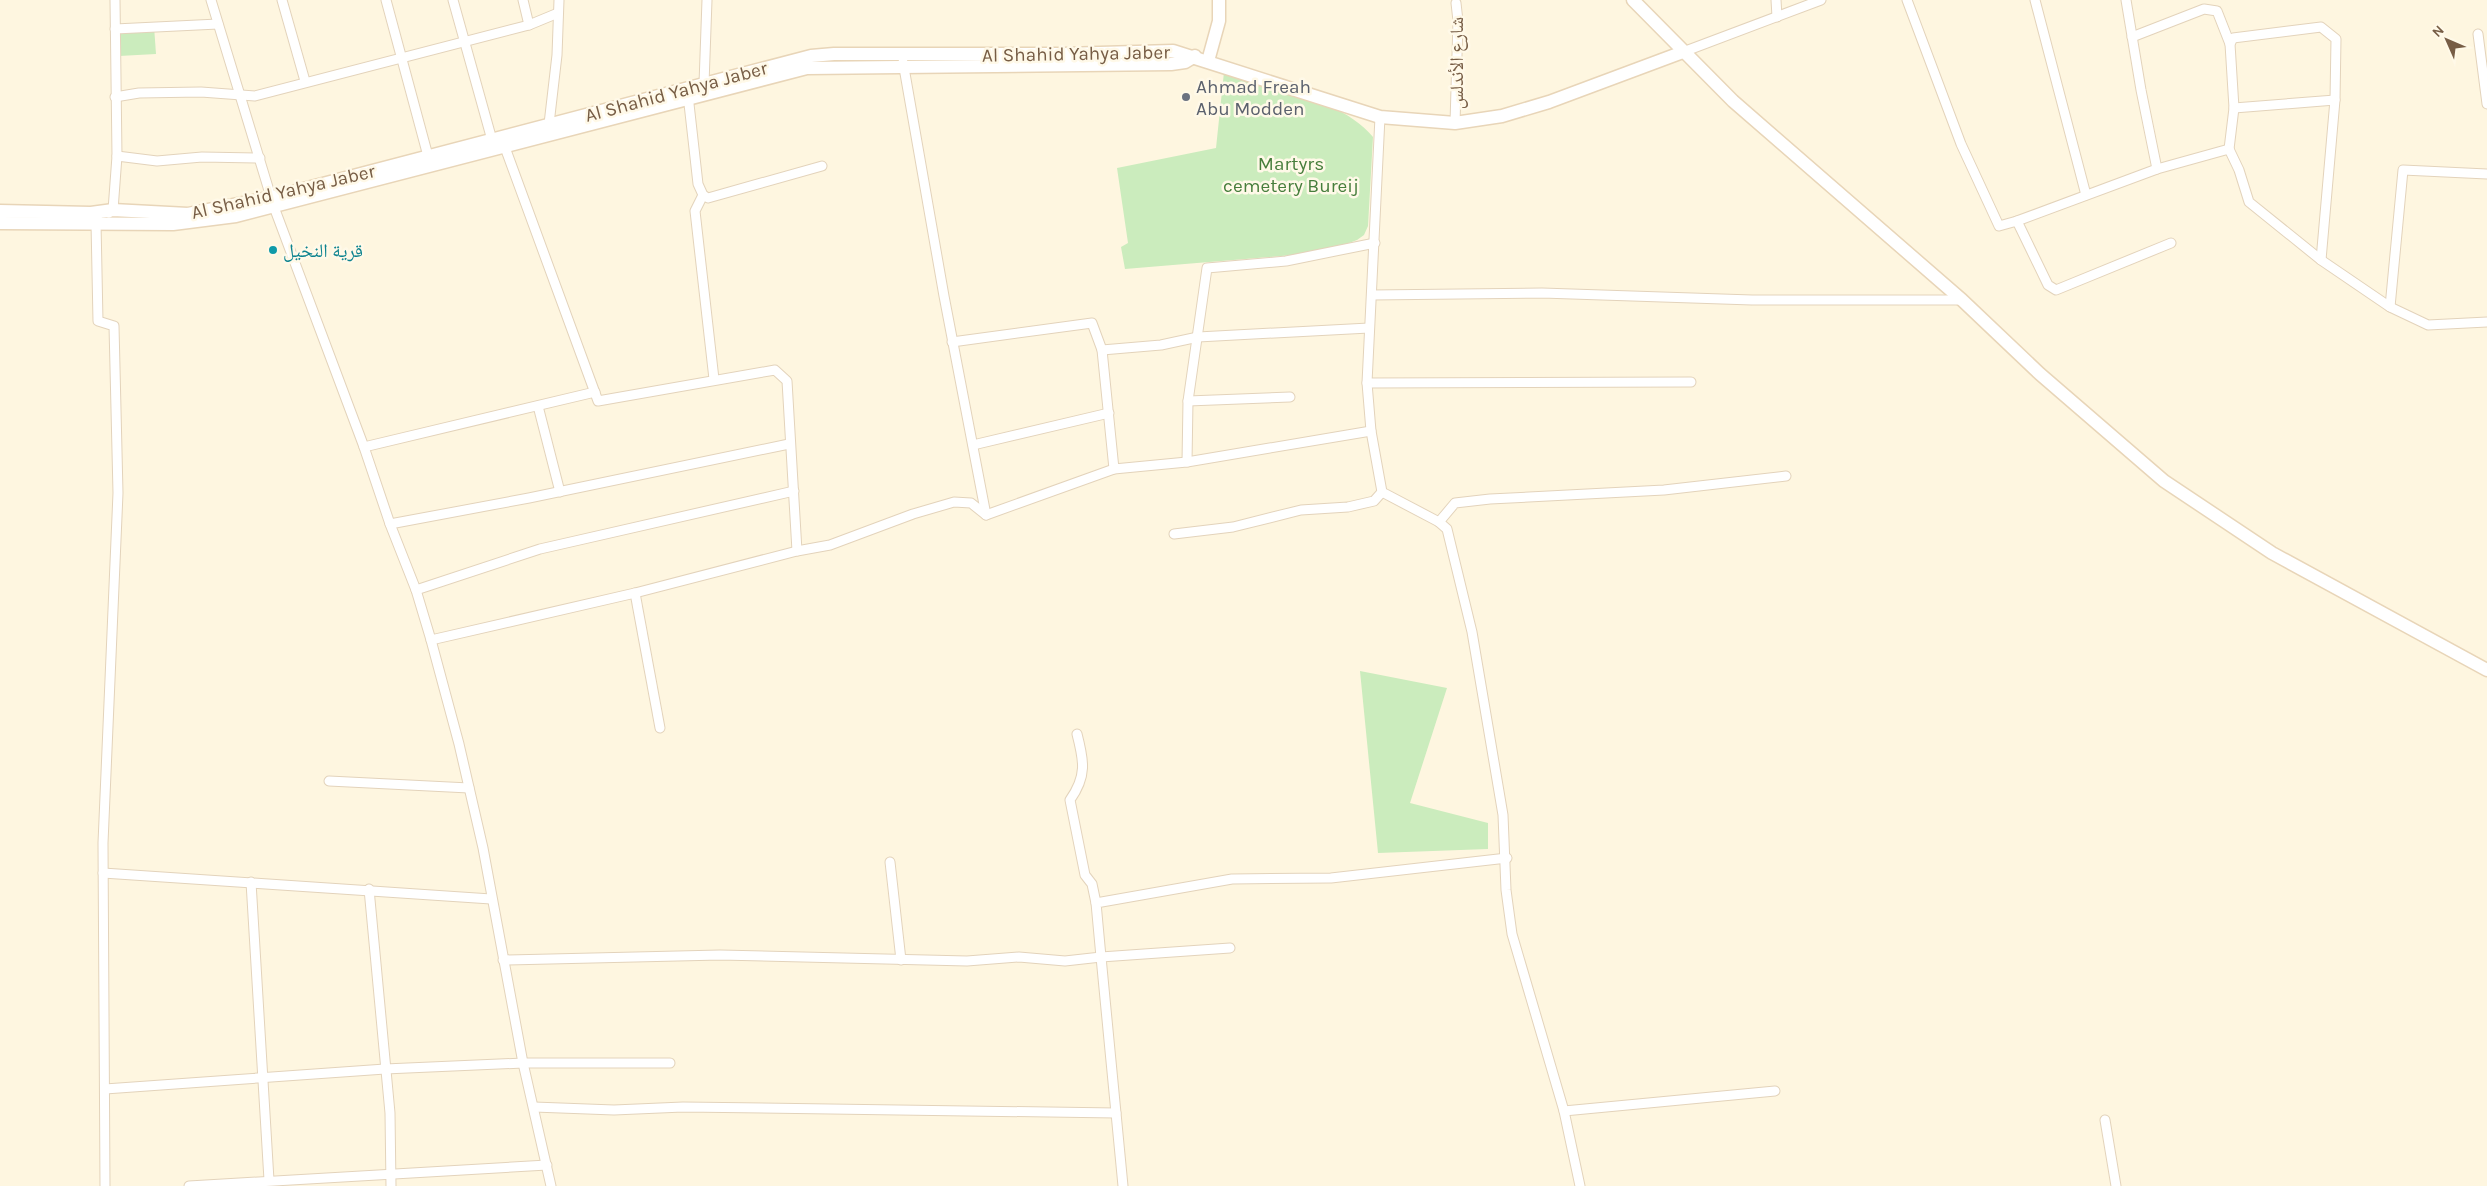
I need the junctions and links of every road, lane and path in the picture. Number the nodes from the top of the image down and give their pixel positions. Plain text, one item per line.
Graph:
1 (115, 0) edge
2 (211, 0) edge
3 (282, 0) edge
4 (386, 0) edge
5 (453, 0) edge
6 (523, 0) edge
7 (559, 0) edge
8 (707, 0) edge
9 (1219, 0) edge
10 (1776, 0) edge
11 (1821, 0) edge
12 (1907, 0) edge
13 (2035, 0) edge
14 (2126, 0) edge
15 (1636, 2) edge
16 (1456, 3) dead end
17 (558, 13) junction
18 (1777, 17) junction
19 (218, 24) junction
20 (530, 24) junction
21 (115, 30) junction
22 (2478, 34) dead end
23 (2132, 37) junction
24 (463, 41) junction
25 (2230, 44) junction
26 (1683, 52) junction
27 (401, 57) junction
28 (902, 60) junction
29 (1208, 61) junction
30 (305, 81) junction
31 (704, 84) junction
32 (688, 95) junction
33 (116, 96) junction
34 (240, 96) junction
35 (2335, 100) junction
36 (2487, 104) edge
37 (2234, 108) junction
38 (1380, 117) junction
39 (548, 124) junction
40 (1455, 124) junction
41 (499, 141) junction
42 (2229, 149) junction
43 (117, 156) junction
44 (428, 156) junction
45 (260, 158) junction
46 (822, 166) dead end
47 (2157, 169) junction
48 (2487, 174) edge
49 (2086, 195) junction
50 (703, 196) junction
51 (274, 202) junction
52 (113, 210) junction
53 (0, 211) edge
54 (2016, 221) junction
55 (0, 223) edge
56 (96, 223) junction
57 (1375, 243) junction
58 (2171, 243) dead end
59 (2321, 260) junction
60 (1372, 295) junction
61 (1962, 300) junction
62 (2390, 307) junction
63 (2487, 322) edge
64 (1369, 328) junction
65 (1198, 336) junction
66 (952, 342) junction
67 (1102, 350) junction
68 (714, 379) junction
69 (1691, 382) dead end
70 (1367, 383) junction
71 (594, 392) junction
72 (1290, 397) dead end
73 (1188, 401) junction
74 (538, 406) junction
75 (1109, 413) junction
76 (1372, 430) junction
77 (790, 444) junction
78 (973, 445) junction
79 (364, 447) junction
80 (1187, 462) junction
81 (1114, 469) junction
82 (1786, 476) dead end
83 (794, 491) junction
84 (560, 492) junction
85 (1382, 492) junction
86 (986, 515) junction
87 (1439, 522) junction
88 (390, 524) junction
89 (1174, 534) dead end
90 (798, 551) junction
91 (416, 590) junction
92 (635, 593) junction
93 (431, 640) junction
94 (2487, 670) edge
95 (660, 728) dead end
96 (1077, 734) dead end
97 (329, 781) dead end
98 (469, 788) junction
99 (1507, 858) junction
100 (890, 862) dead end
101 (103, 873) junction
102 (251, 882) junction
103 (368, 889) junction
104 (491, 899) junction
105 (1096, 903) junction
106 (1230, 948) dead end
107 (1101, 957) junction
108 (503, 960) junction
109 (901, 960) junction
110 (523, 1063) junction
111 (670, 1063) dead end
112 (385, 1069) junction
113 (264, 1078) junction
114 (105, 1090) junction
115 (1775, 1090) dead end
116 (534, 1107) junction
117 (1564, 1111) junction
118 (1116, 1113) junction
119 (2105, 1120) dead end
120 (547, 1165) junction
121 (390, 1174) junction
122 (269, 1180) junction
123 (235, 1184) edge
124 (105, 1186) edge
125 (189, 1186) edge
126 (390, 1186) edge
127 (551, 1186) edge
128 (1123, 1186) edge
129 (1580, 1186) edge
130 (2116, 1186) edge

1 - 21 street
2 - 19 street
3 - 30 street
4 - 27 street
5 - 24 street
6 - 20 street
7 - 17 street
8 - 31 street
9 - 29 street
10 - 18 street
11 - 18 street
12 - 54 street
13 - 49 street
14 - 23 street
15 - 26 street
16 - 40 street, شارع الأندلس
17 - 20 street
17 - 39 street
18 - 26 street
19 - 21 street
19 - 34 street
20 - 24 street
21 - 33 street
22 - 36 street
23 - 25 street
23 - 47 street
24 - 27 street
24 - 41 street
25 - 35 street
25 - 37 street
26 - 40 street, Al Shahid Yahya Jaber
26 - 61 street
27 - 30 street
27 - 44 street
28 - 29 street, Al Shahid Yahya Jaber
28 - 31 street, Al Shahid Yahya Jaber
28 - 32 street, Al Shahid Yahya Jaber
28 - 66 street
29 - 38 street, Al Shahid Yahya Jaber
30 - 34 street
31 - 32 street, Al Shahid Yahya Jaber
32 - 39 street, Al Shahid Yahya Jaber
32 - 41 street, Al Shahid Yahya Jaber
32 - 50 street
33 - 34 street
33 - 43 street
34 - 45 street
35 - 37 street
35 - 59 street
37 - 42 street
38 - 40 street, Al Shahid Yahya Jaber
38 - 57 street
39 - 41 street, Al Shahid Yahya Jaber
41 - 44 street, Al Shahid Yahya Jaber
41 - 51 street, Al Shahid Yahya Jaber
41 - 71 street
42 - 47 street
42 - 59 street
43 - 45 street
43 - 52 street
44 - 51 street, Al Shahid Yahya Jaber
45 - 51 street
46 - 50 street
47 - 49 street
48 - 62 street
49 - 54 street
50 - 68 street
51 - 52 street, Al Shahid Yahya Jaber
51 - 56 street, Al Shahid Yahya Jaber
51 - 79 street
52 - 53 street, Al Shahid Yahya Jaber
52 - 56 street
54 - 58 street
55 - 56 street, Al Shahid Yahya Jaber
56 - 101 street
57 - 60 street
57 - 65 street
59 - 62 street
60 - 61 street
60 - 64 street
61 - 94 street
62 - 63 street
64 - 65 street
64 - 70 street
65 - 67 street
65 - 73 street
66 - 67 street
66 - 78 street
67 - 75 street
68 - 71 street
68 - 77 street
69 - 70 street
70 - 76 street
71 - 74 street
72 - 73 street
73 - 80 street
74 - 79 street
74 - 84 street
75 - 78 street
75 - 81 street
76 - 80 street
76 - 85 street
77 - 83 street
77 - 84 street
78 - 86 street
79 - 88 street
80 - 81 street
81 - 86 street
82 - 87 street
83 - 90 street
83 - 91 street
84 - 88 street
85 - 87 street
85 - 89 street
86 - 90 street
87 - 99 street
88 - 91 street
90 - 92 street
91 - 93 street
92 - 93 street
92 - 95 street
93 - 98 street
96 - 105 street
97 - 98 street
98 - 104 street
99 - 105 street
99 - 117 street
100 - 109 street
101 - 102 street
101 - 114 street
102 - 103 street
102 - 113 street
103 - 104 street
103 - 112 street
104 - 108 street
105 - 107 street
106 - 107 street
107 - 109 street
107 - 118 street
108 - 109 street
108 - 110 street
110 - 111 street
110 - 112 street
110 - 116 street
112 - 113 street
112 - 121 street
113 - 114 street
113 - 122 street
114 - 124 street
115 - 117 street
116 - 118 street
116 - 120 street
117 - 129 street
118 - 128 street
119 - 130 street
120 - 121 street
120 - 127 street
121 - 122 street
121 - 126 street
122 - 123 street
123 - 125 street

